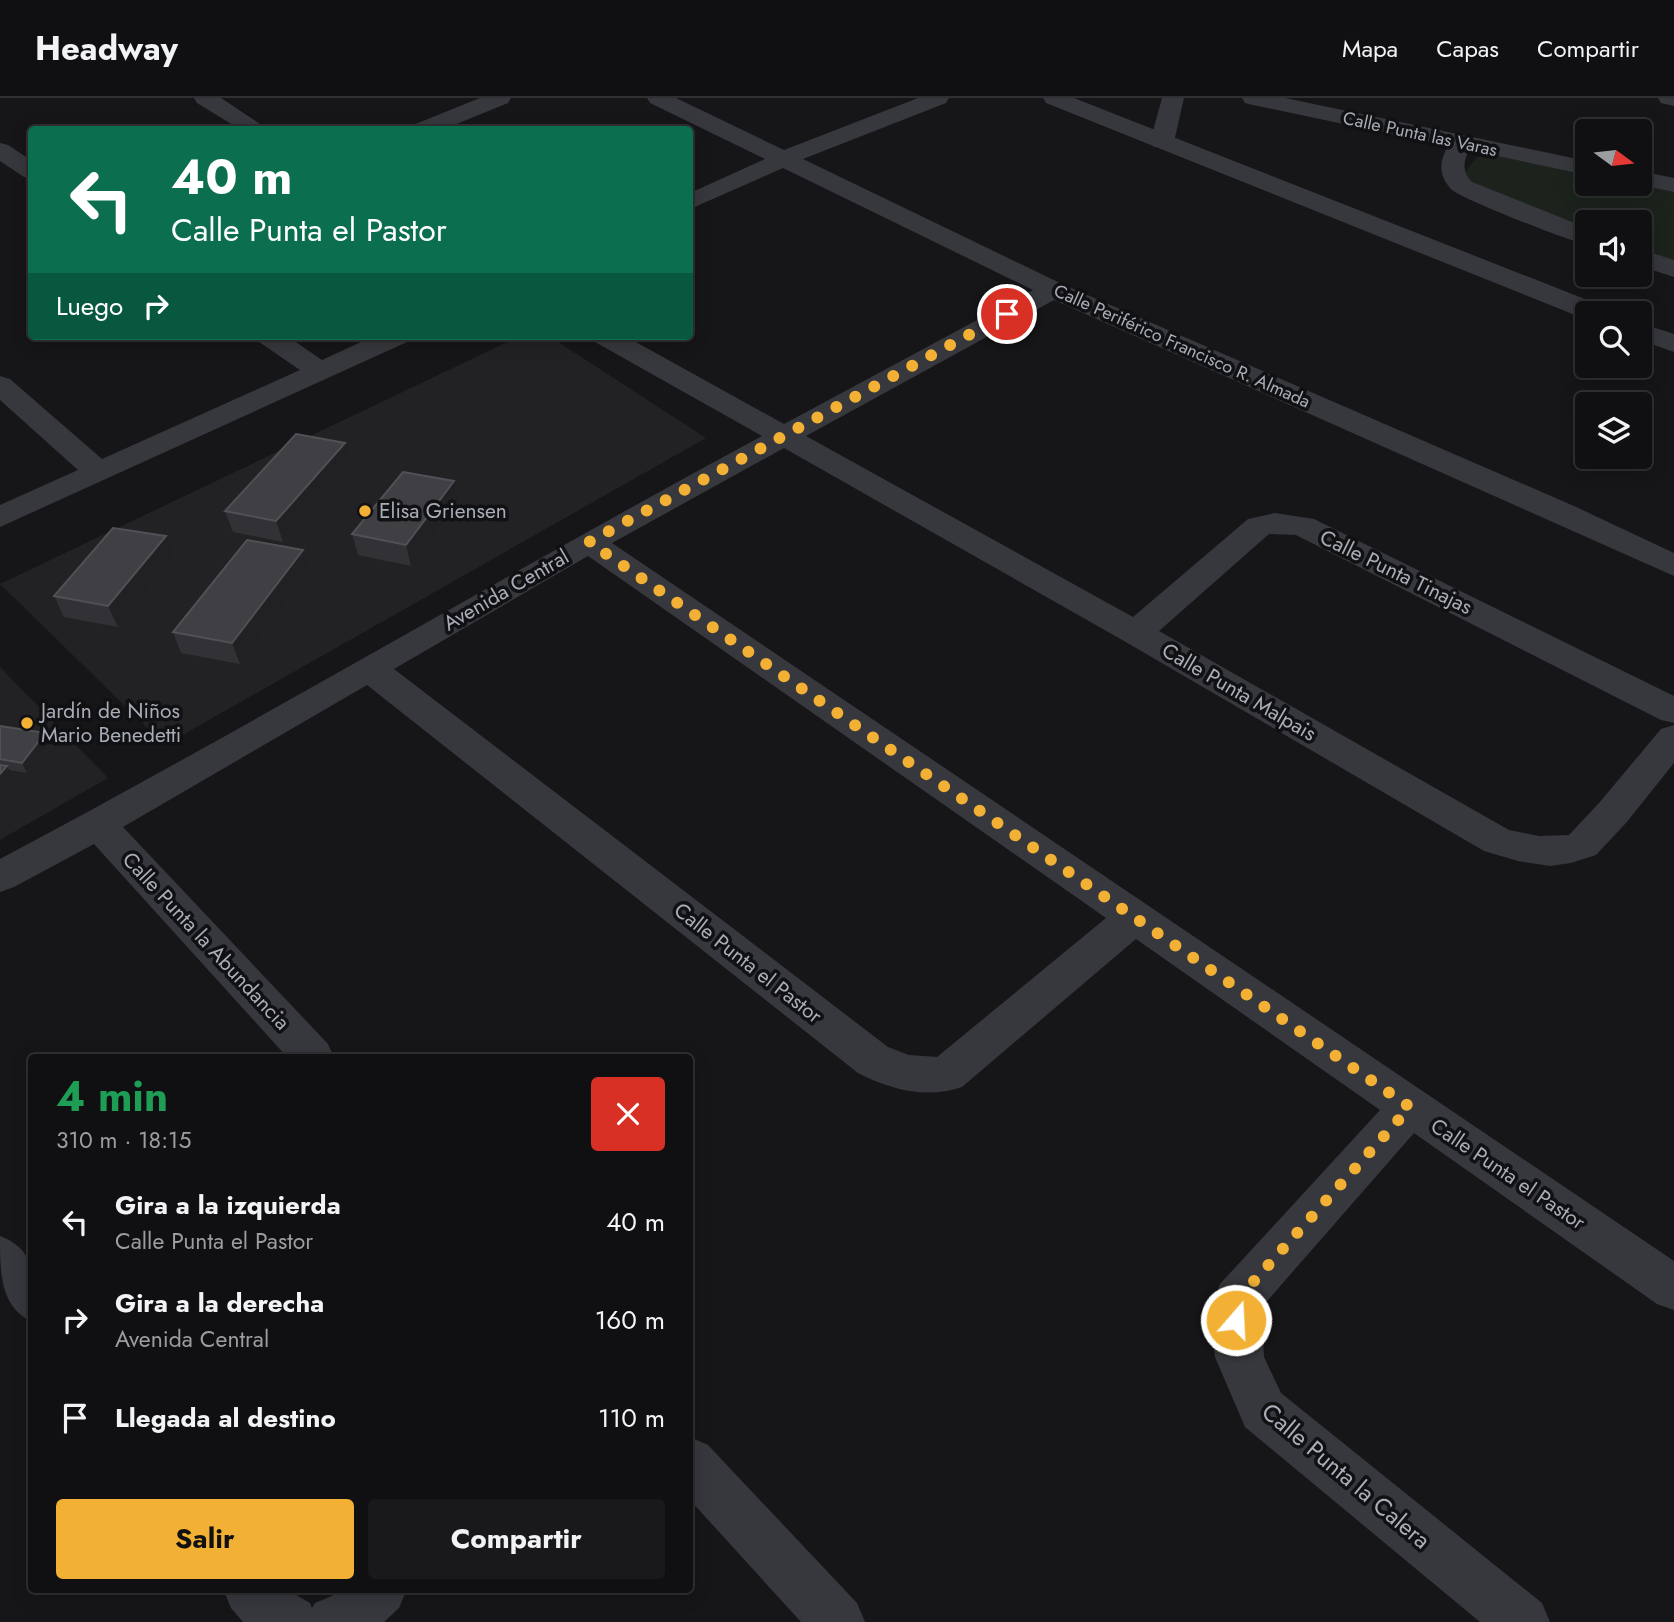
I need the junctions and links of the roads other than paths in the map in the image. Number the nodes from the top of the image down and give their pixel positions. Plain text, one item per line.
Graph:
1 (205, 98) edge
2 (658, 98) edge
3 (939, 98) edge
4 (1054, 98) edge
5 (1172, 98) edge
6 (1253, 98) edge
7 (488, 100) edge
8 (251, 126) edge
9 (430, 126) edge
10 (1162, 142) junction
11 (1461, 143) junction
12 (0, 150) edge
13 (786, 158) junction
14 (1575, 166) edge
15 (28, 169) edge
16 (1652, 180) edge
17 (1674, 185) edge
18 (693, 201) edge
19 (1575, 232) edge
20 (1652, 261) edge
21 (1674, 269) edge
22 (1053, 290) junction
23 (1575, 305) edge
24 (1652, 336) edge
25 (275, 340) edge
26 (388, 340) edge
27 (612, 340) edge
28 (1674, 344) edge
29 (320, 371) junction
30 (0, 385) edge
31 (780, 436) junction
32 (99, 471) junction
33 (0, 517) edge
34 (589, 542) junction
35 (1674, 566) edge
36 (1136, 633) junction
37 (369, 668) junction
38 (1674, 711) edge
39 (1674, 738) edge
40 (98, 824) junction
41 (0, 877) edge
42 (1135, 917) junction
43 (310, 1054) edge
44 (1410, 1107) junction
45 (0, 1258) edge
46 (1674, 1288) edge
47 (28, 1295) edge
48 (693, 1466) edge
49 (253, 1593) edge
50 (376, 1593) edge
51 (291, 1622) edge
52 (334, 1622) edge
53 (838, 1622) edge
54 (1523, 1622) edge

1 - 8 street
2 - 13 street, Calle Periférico Francisco R. Almada
3 - 13 street
4 - 10 street
5 - 10 street
6 - 11 street, Calle Punta las Varas
7 - 9 street
10 - 23 street
11 - 14 street, Calle Punta las Varas
11 - 19 street
12 - 15 street
13 - 18 street
13 - 22 street, Calle Periférico Francisco R. Almada
16 - 17 street
20 - 21 street
22 - 31 street, Avenida Central
22 - 35 street, Calle Periférico Francisco R. Almada
24 - 28 street
25 - 29 street
26 - 29 street
27 - 31 street, Calle Punta Malpais
29 - 32 street
30 - 32 street
31 - 34 street, Avenida Central
31 - 36 street, Calle Punta Malpais
32 - 33 street
34 - 37 street, Avenida Central
34 - 42 street, Calle Punta el Pastor
36 - 38 street, Calle Punta Tinajas
36 - 39 street, Calle Punta Malpais
37 - 40 street, Avenida Central
37 - 42 street, Calle Punta el Pastor
40 - 41 street, Avenida Central
40 - 43 street, Calle Punta la Abundancia
42 - 44 street, Calle Punta el Pastor
44 - 46 street, Calle Punta el Pastor
44 - 54 street, Calle Punta la Calera
45 - 47 street
48 - 53 street
49 - 51 street
50 - 52 street

